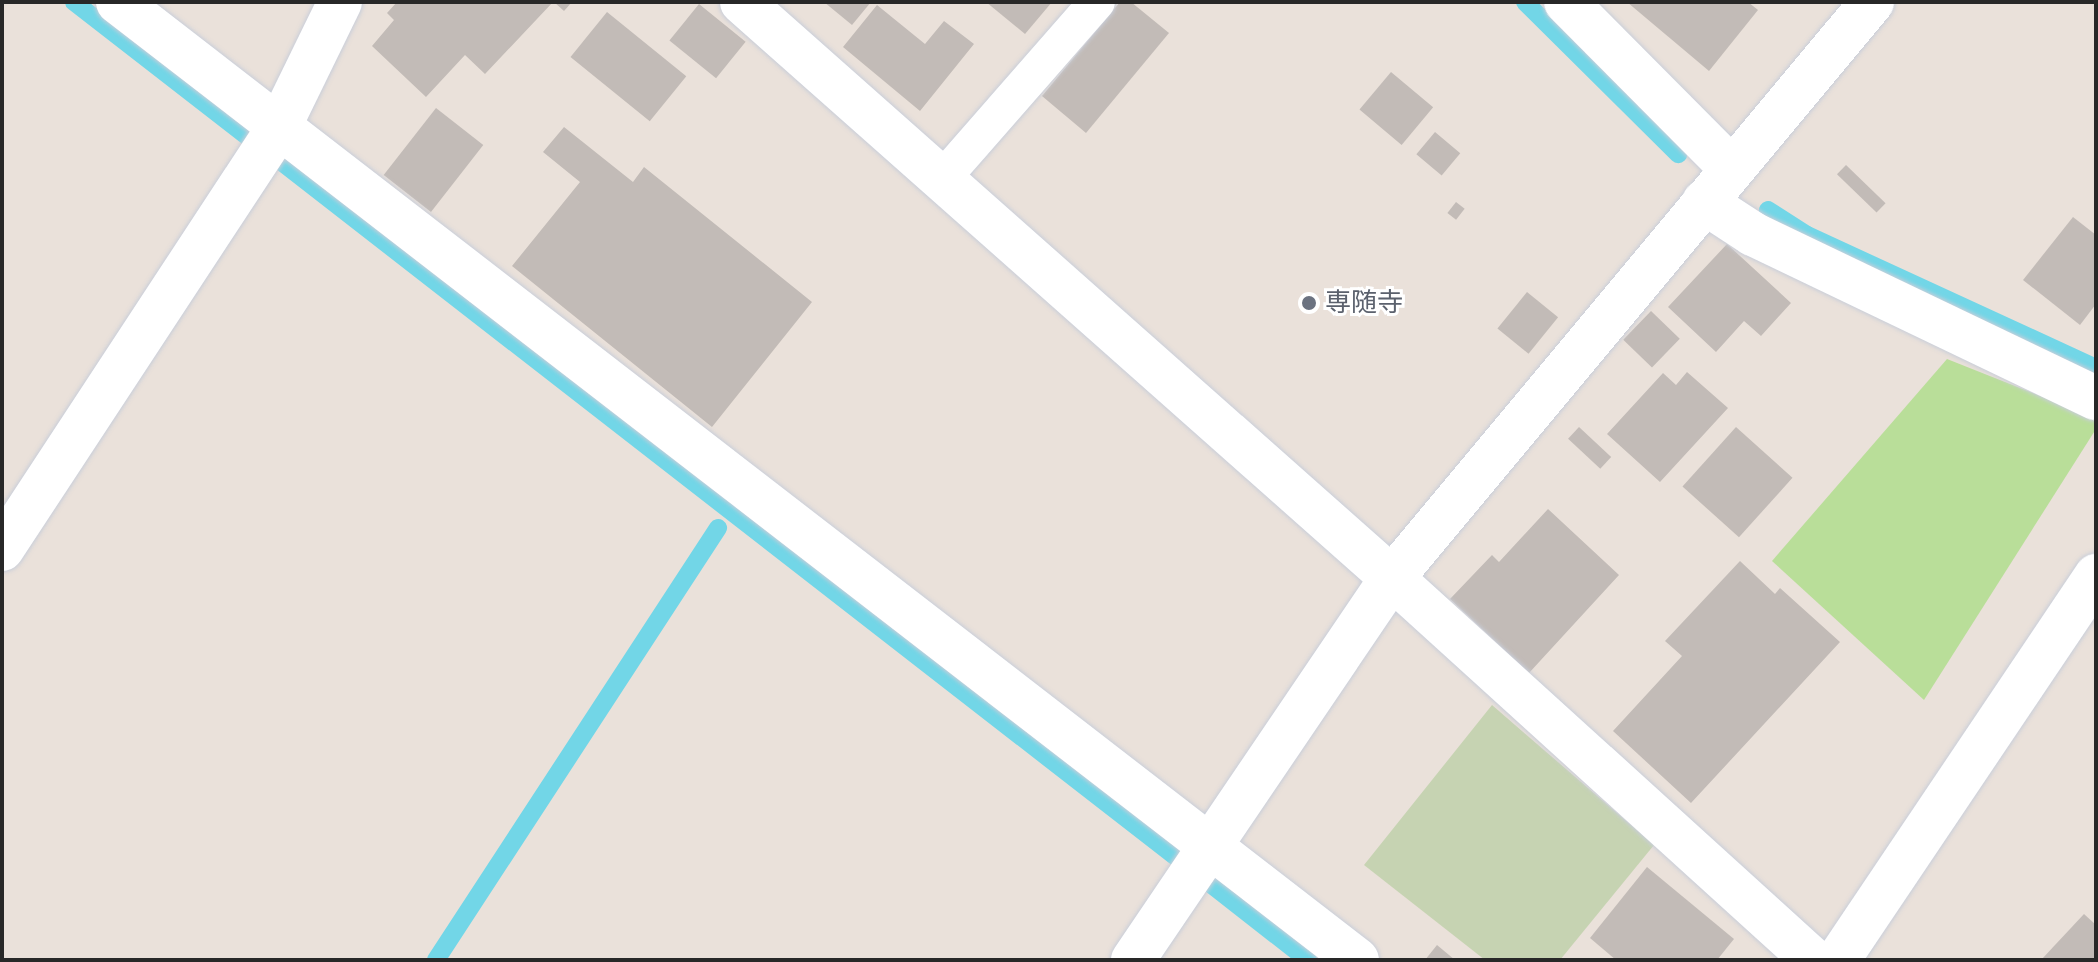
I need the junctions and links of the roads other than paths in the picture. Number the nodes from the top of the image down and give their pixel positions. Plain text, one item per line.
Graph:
1 (118, 2) edge
2 (340, 2) edge
3 (742, 2) edge
4 (1097, 2) edge
5 (1566, 2) edge
6 (1872, 2) edge
7 (279, 127) junction
8 (1732, 169) junction
9 (942, 179) junction
10 (1704, 202) junction
11 (2096, 398) edge
12 (2, 549) edge
13 (2096, 576) edge
14 (1392, 578) junction
15 (1209, 845) junction
16 (1133, 960) edge
17 (1357, 960) edge
18 (1813, 960) edge
19 (1838, 960) edge

1 - 7 street
2 - 7 street
3 - 9 street
4 - 9 lane
5 - 8 street
6 - 8 street
7 - 12 street
7 - 15 street
8 - 10 street
9 - 14 street
10 - 11 street
10 - 14 street
13 - 19 street
14 - 15 street
14 - 18 street
15 - 16 street
15 - 17 street

